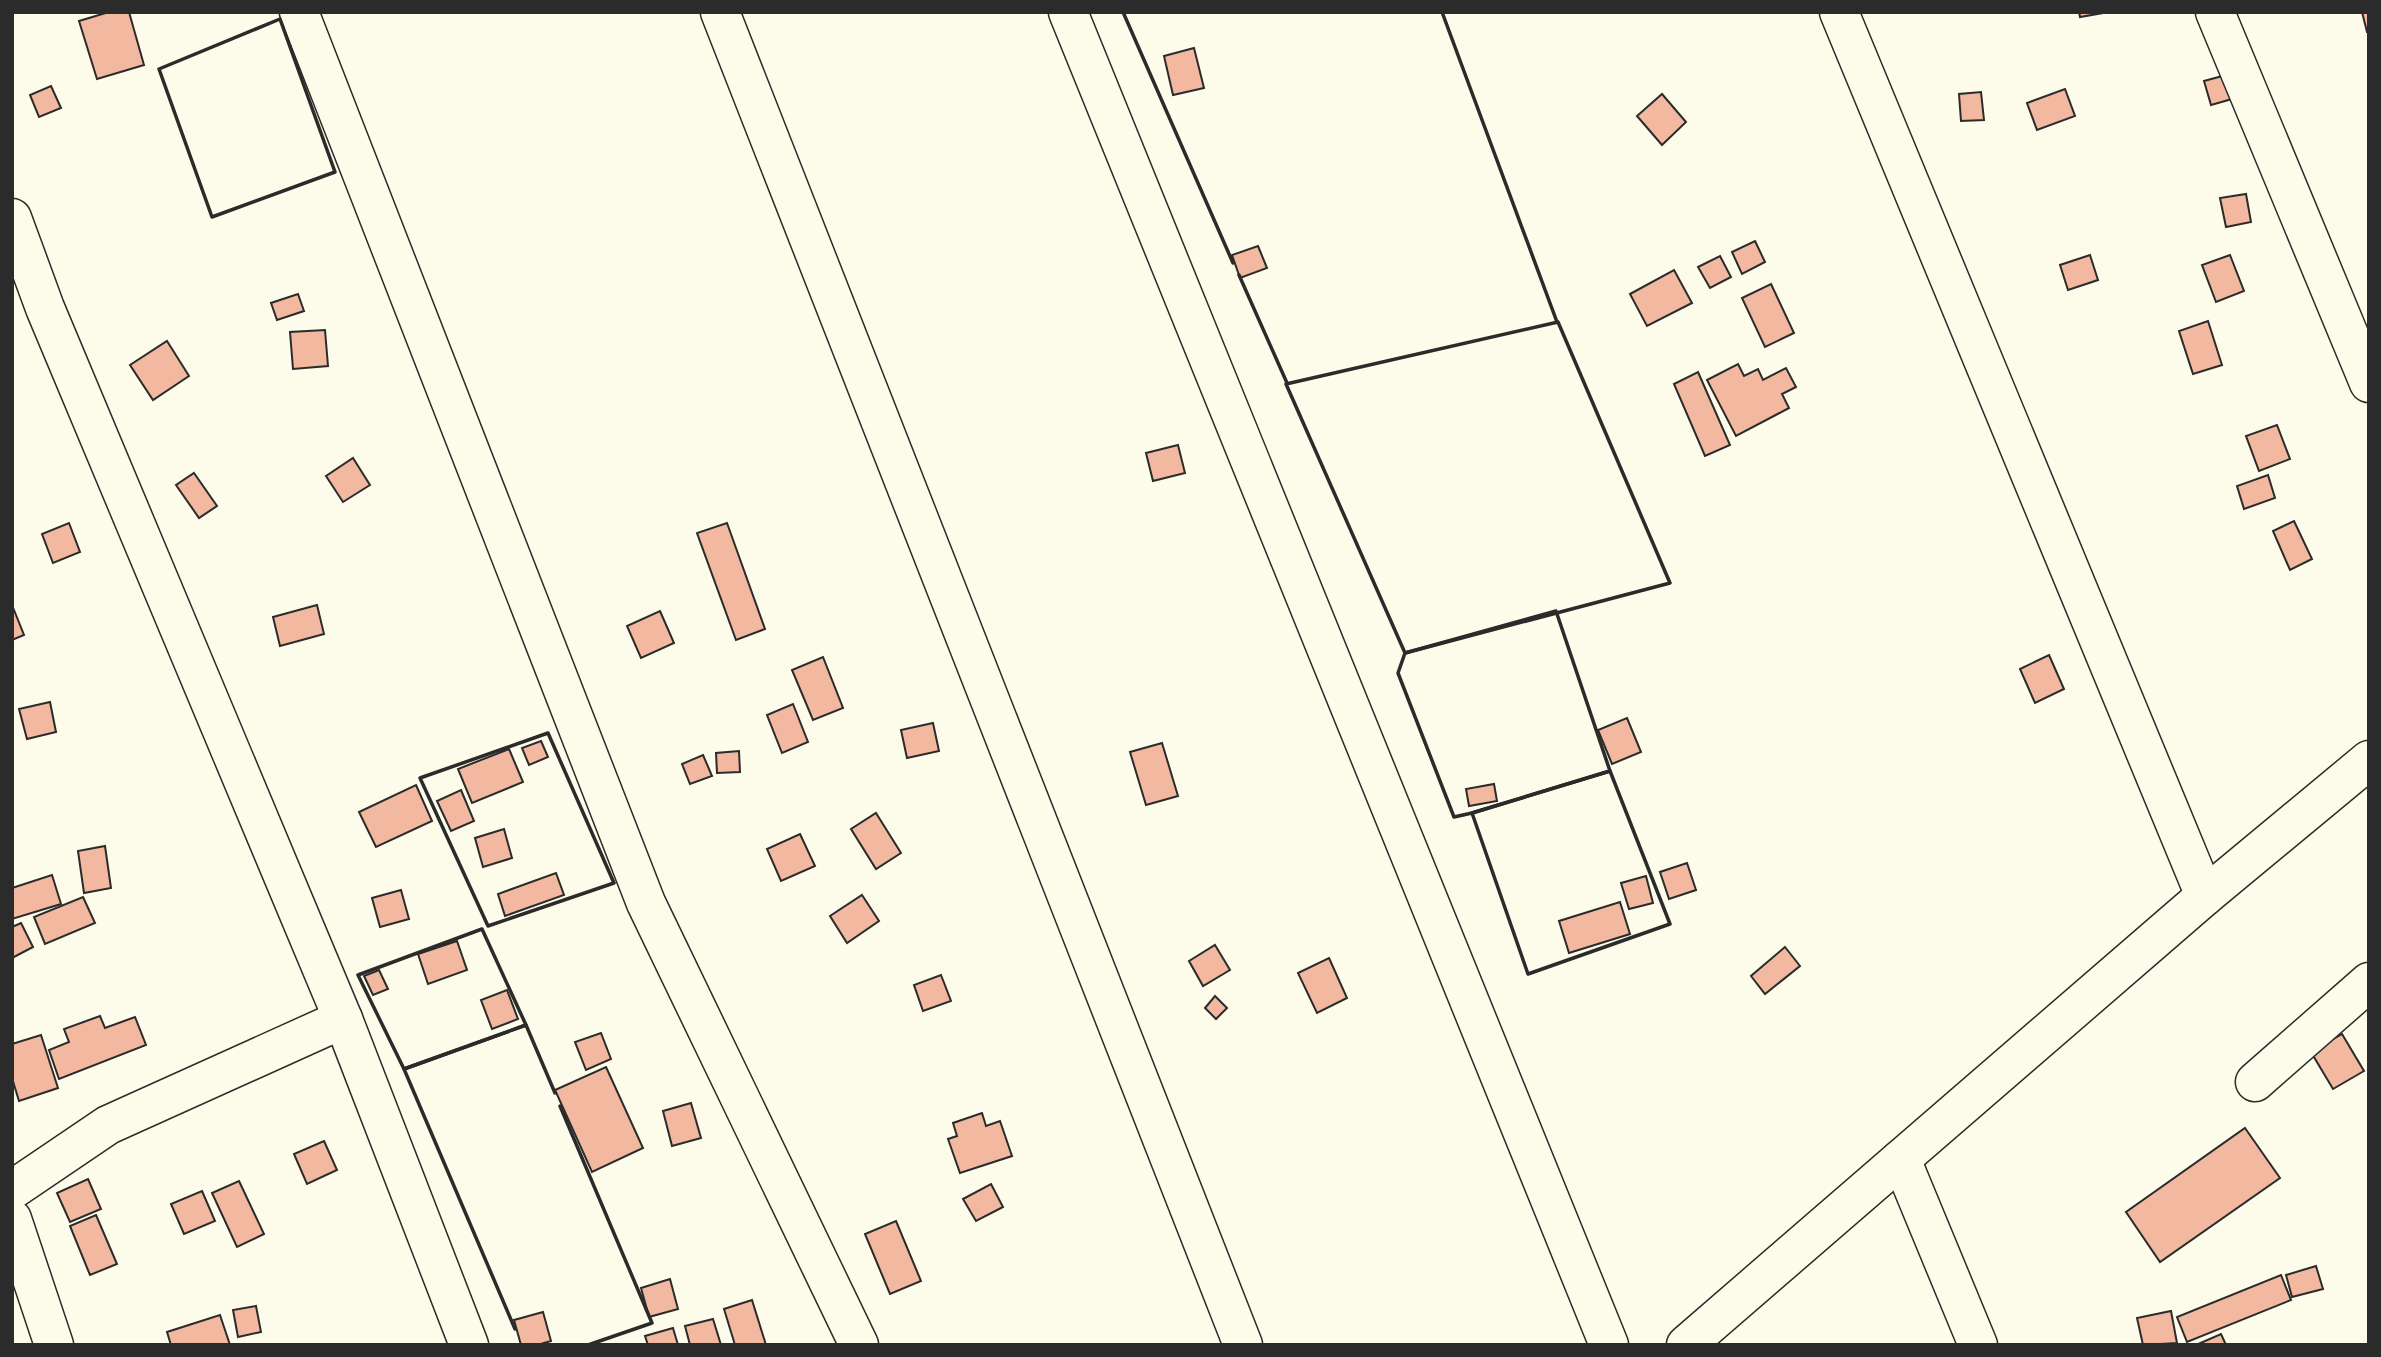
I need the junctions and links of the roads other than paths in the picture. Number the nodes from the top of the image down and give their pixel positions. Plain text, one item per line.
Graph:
1 (299, 12) edge
2 (720, 12) edge
3 (1068, 12) edge
4 (1839, 12) edge
5 (2215, 12) edge
6 (12, 218) edge
7 (2369, 383) edge
8 (2369, 760) edge
9 (2205, 897) junction
10 (2369, 982) edge
11 (343, 1019) junction
12 (2255, 1082) dead end
13 (1901, 1159) junction
14 (12, 1190) edge
15 (12, 1219) edge
16 (54, 1345) edge
17 (469, 1345) edge
18 (859, 1345) edge
19 (1243, 1345) edge
20 (1609, 1345) edge
21 (1686, 1345) edge
22 (1978, 1345) edge

1 - 18 street
2 - 19 street
3 - 20 street
4 - 9 street
5 - 7 street
6 - 11 street
8 - 9 street
9 - 13 street
10 - 12 street
11 - 14 street
11 - 17 street
13 - 21 street
13 - 22 street
15 - 16 street

